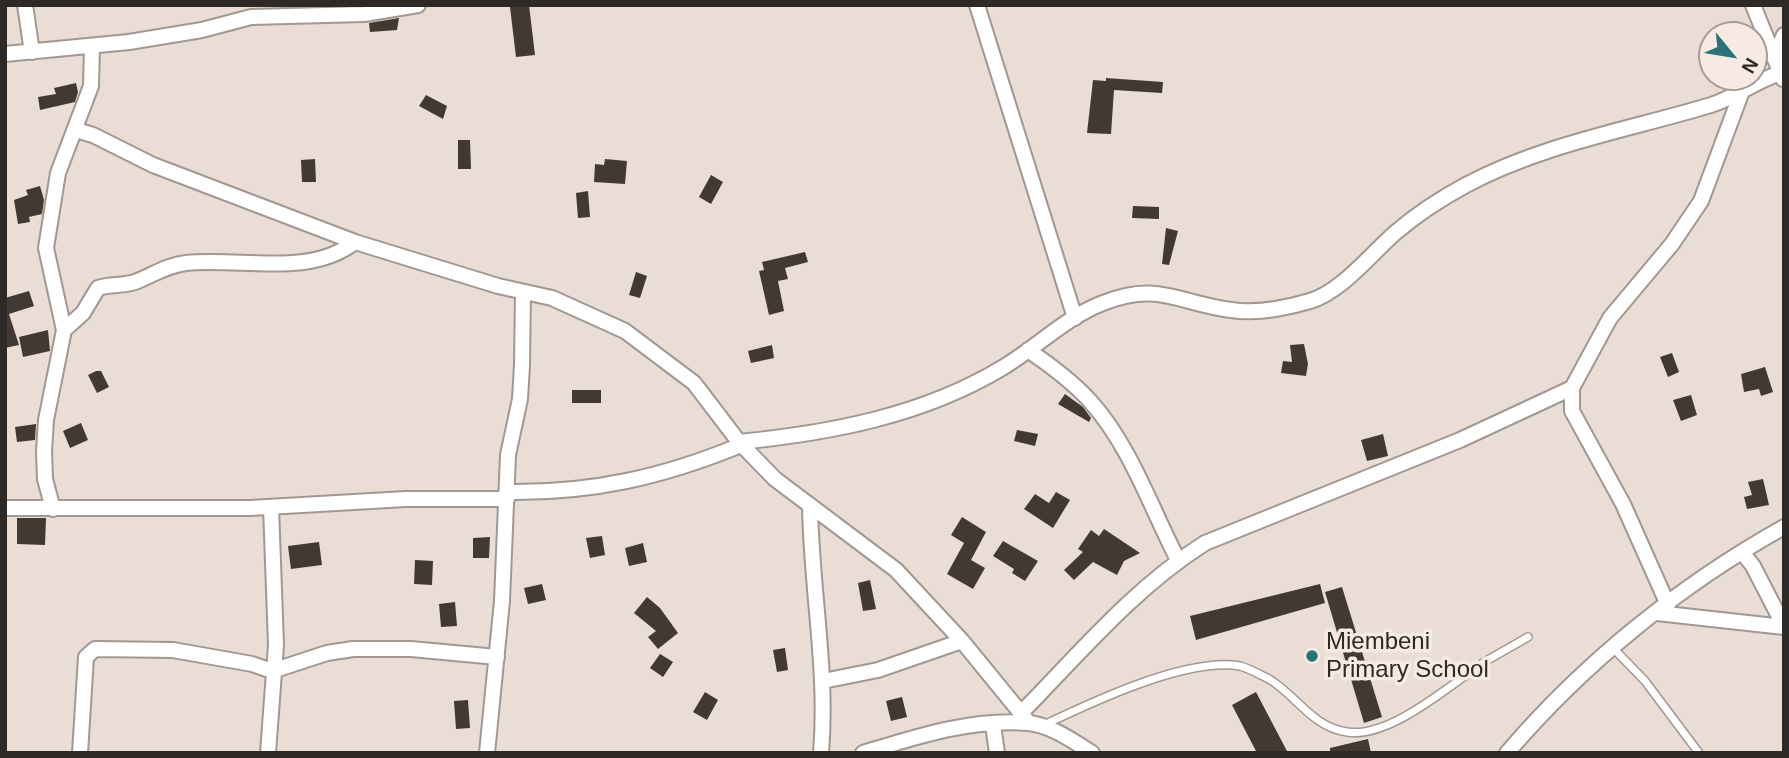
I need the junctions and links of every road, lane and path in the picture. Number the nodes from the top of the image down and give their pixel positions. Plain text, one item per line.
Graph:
1 (25, 5) edge
2 (418, 5) edge
3 (977, 5) edge
4 (1753, 5) edge
5 (1784, 35) edge
6 (92, 46) junction
7 (32, 52) junction
8 (5, 54) edge
9 (1774, 55) junction
10 (1783, 75) edge
11 (1742, 91) joint
12 (76, 130) junction
13 (355, 242) junction
14 (523, 292) junction
15 (1075, 318) junction
16 (64, 330) junction
17 (1028, 349) junction
18 (1572, 387) junction
19 (740, 444) junction
20 (508, 495) junction
21 (810, 505) junction
22 (271, 507) junction
23 (5, 508) edge
24 (53, 509) junction
25 (1784, 527) edge
26 (1742, 552) junction
27 (1178, 560) junction
28 (1662, 609) junction
29 (1784, 627) edge
30 (1528, 638) dead end
31 (962, 640) junction
32 (1613, 648) junction
33 (497, 657) junction
34 (272, 671) junction
35 (823, 681) junction
36 (1030, 721) junction
37 (993, 725) junction
38 (80, 753) edge
39 (268, 753) edge
40 (487, 753) edge
41 (821, 753) edge
42 (863, 753) edge
43 (997, 753) edge
44 (1092, 753) edge
45 (1507, 753) edge
46 (1699, 753) edge

1 - 7 street
2 - 6 street
3 - 15 street
4 - 9 street
5 - 9 street
6 - 7 street
6 - 12 street
7 - 8 street
9 - 10 street
11 - 15 street
11 - 18 street
12 - 13 street
12 - 16 street
13 - 14 street
13 - 16 street
14 - 19 street
14 - 20 street
15 - 17 street
16 - 24 street
17 - 19 street
17 - 27 street
18 - 27 street
18 - 28 street
19 - 20 street
19 - 21 street
20 - 22 street
20 - 33 street
21 - 31 street
21 - 35 street
22 - 24 street
22 - 34 street
23 - 24 street
25 - 26 street
26 - 28 street
26 - 29 street
27 - 36 street
28 - 29 street
28 - 32 street
30 - 36 lane
31 - 35 street
31 - 36 street
32 - 45 street
32 - 46 lane
33 - 34 street
33 - 40 street
34 - 38 street
34 - 39 street
35 - 41 street
36 - 37 street
36 - 44 street
37 - 42 street
37 - 43 street

